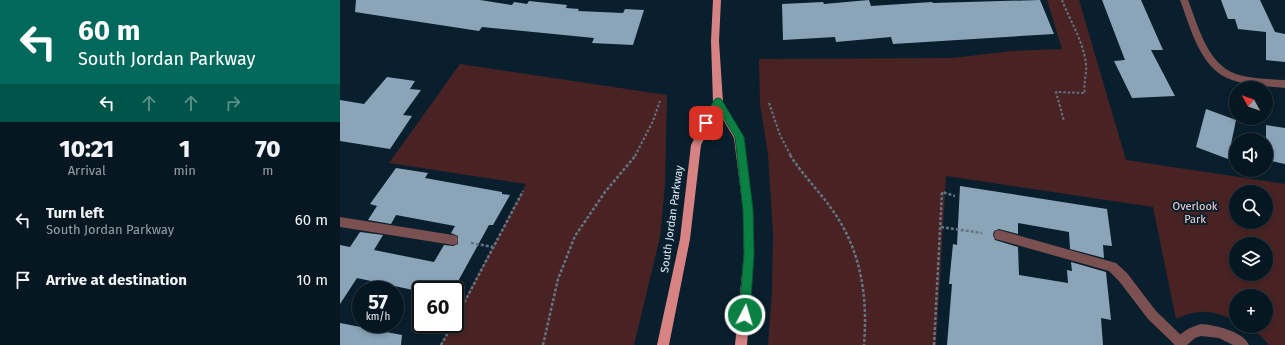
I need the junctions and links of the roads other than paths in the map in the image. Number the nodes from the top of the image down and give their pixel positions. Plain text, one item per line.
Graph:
1 (716, 0) edge
2 (1184, 0) edge
3 (1285, 84) edge
4 (718, 102) junction
5 (340, 222) edge
6 (999, 235) road end
7 (453, 240) road end
8 (1181, 344) edge
9 (663, 345) edge
10 (741, 345) edge
11 (1243, 345) edge

1 - 4 main road
2 - 3 street
4 - 9 main road, South Jordan Parkway
4 - 10 main road
5 - 7 street
6 - 8 street
8 - 11 street

